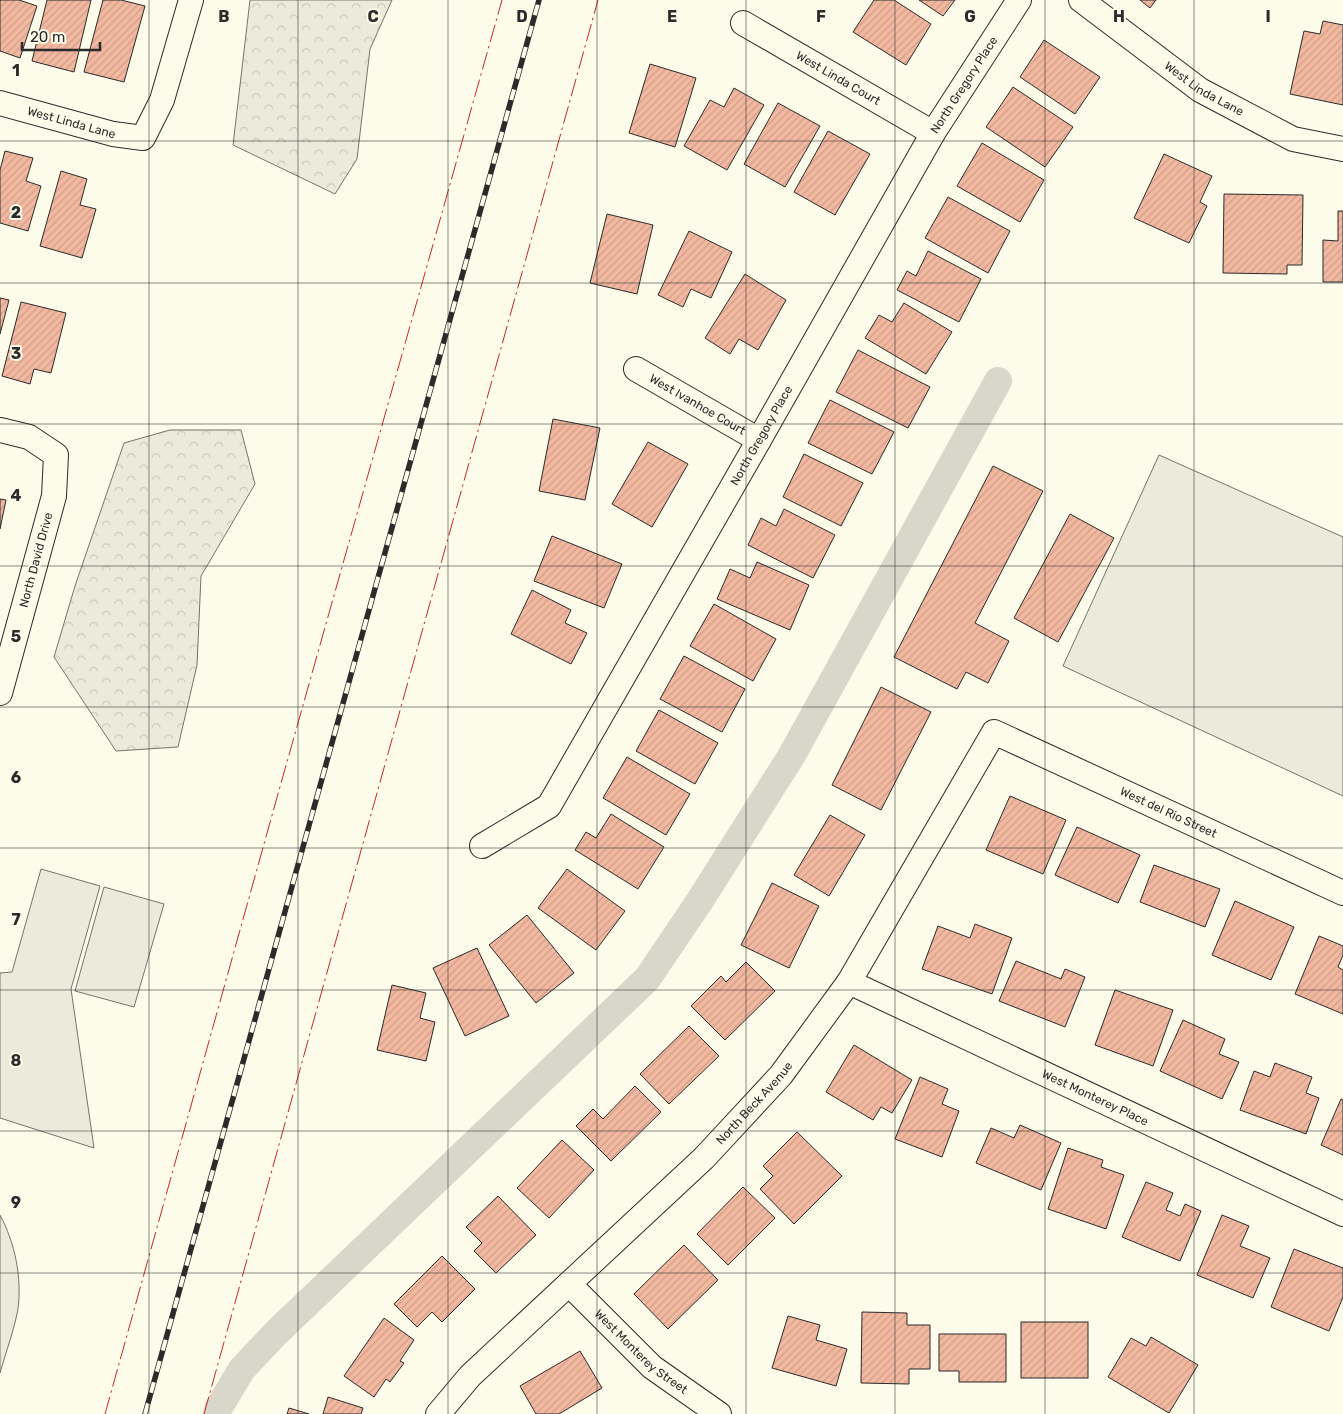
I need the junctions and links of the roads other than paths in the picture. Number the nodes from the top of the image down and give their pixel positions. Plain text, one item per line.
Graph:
1 (191, 0) edge
2 (1019, 0) edge
3 (1081, 0) edge
4 (743, 23) dead end
5 (0, 103) edge
6 (932, 133) junction
7 (1343, 148) edge
8 (636, 369) dead end
9 (0, 430) edge
10 (759, 440) junction
11 (0, 693) edge
12 (994, 732) joint
13 (482, 846) dead end
14 (1343, 893) edge
15 (849, 982) junction
16 (1343, 1214) edge
17 (568, 1284) junction
18 (438, 1414) edge
19 (719, 1414) edge

1 - 5 street, West Linda Lane
2 - 6 street, North Gregory Place
3 - 7 street, West Linda Lane
4 - 6 street, West Linda Court
6 - 10 street, North Gregory Place
8 - 10 street, West Ivanhoe Court
9 - 11 street, North David Drive
10 - 13 street, North Gregory Place
12 - 14 street, West del Rio Street
12 - 15 street, North Beck Avenue
15 - 16 street, West Monterey Place
15 - 17 street, North Beck Avenue
17 - 18 street, North Beck Avenue
17 - 19 street, West Monterey Street

